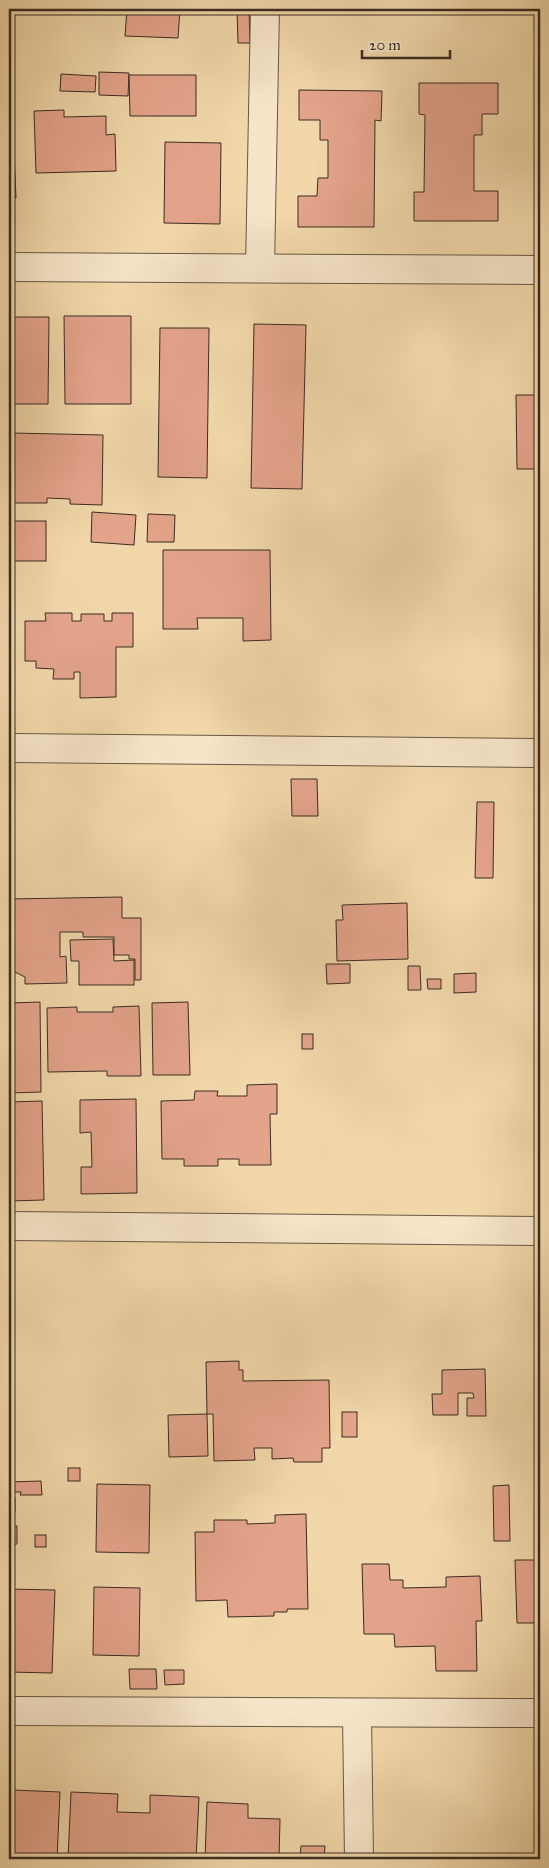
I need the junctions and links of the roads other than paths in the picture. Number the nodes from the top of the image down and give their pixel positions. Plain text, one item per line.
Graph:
1 (265, 9) edge
2 (9, 267) edge
3 (260, 268) junction
4 (540, 270) edge
5 (9, 748) edge
6 (540, 753) edge
7 (9, 1226) edge
8 (540, 1231) edge
9 (9, 1711) edge
10 (357, 1713) junction
11 (540, 1713) edge
12 (359, 1859) edge

1 - 3 street
2 - 3 street
3 - 4 street
5 - 6 street
7 - 8 street
9 - 10 street
10 - 11 street
10 - 12 street

